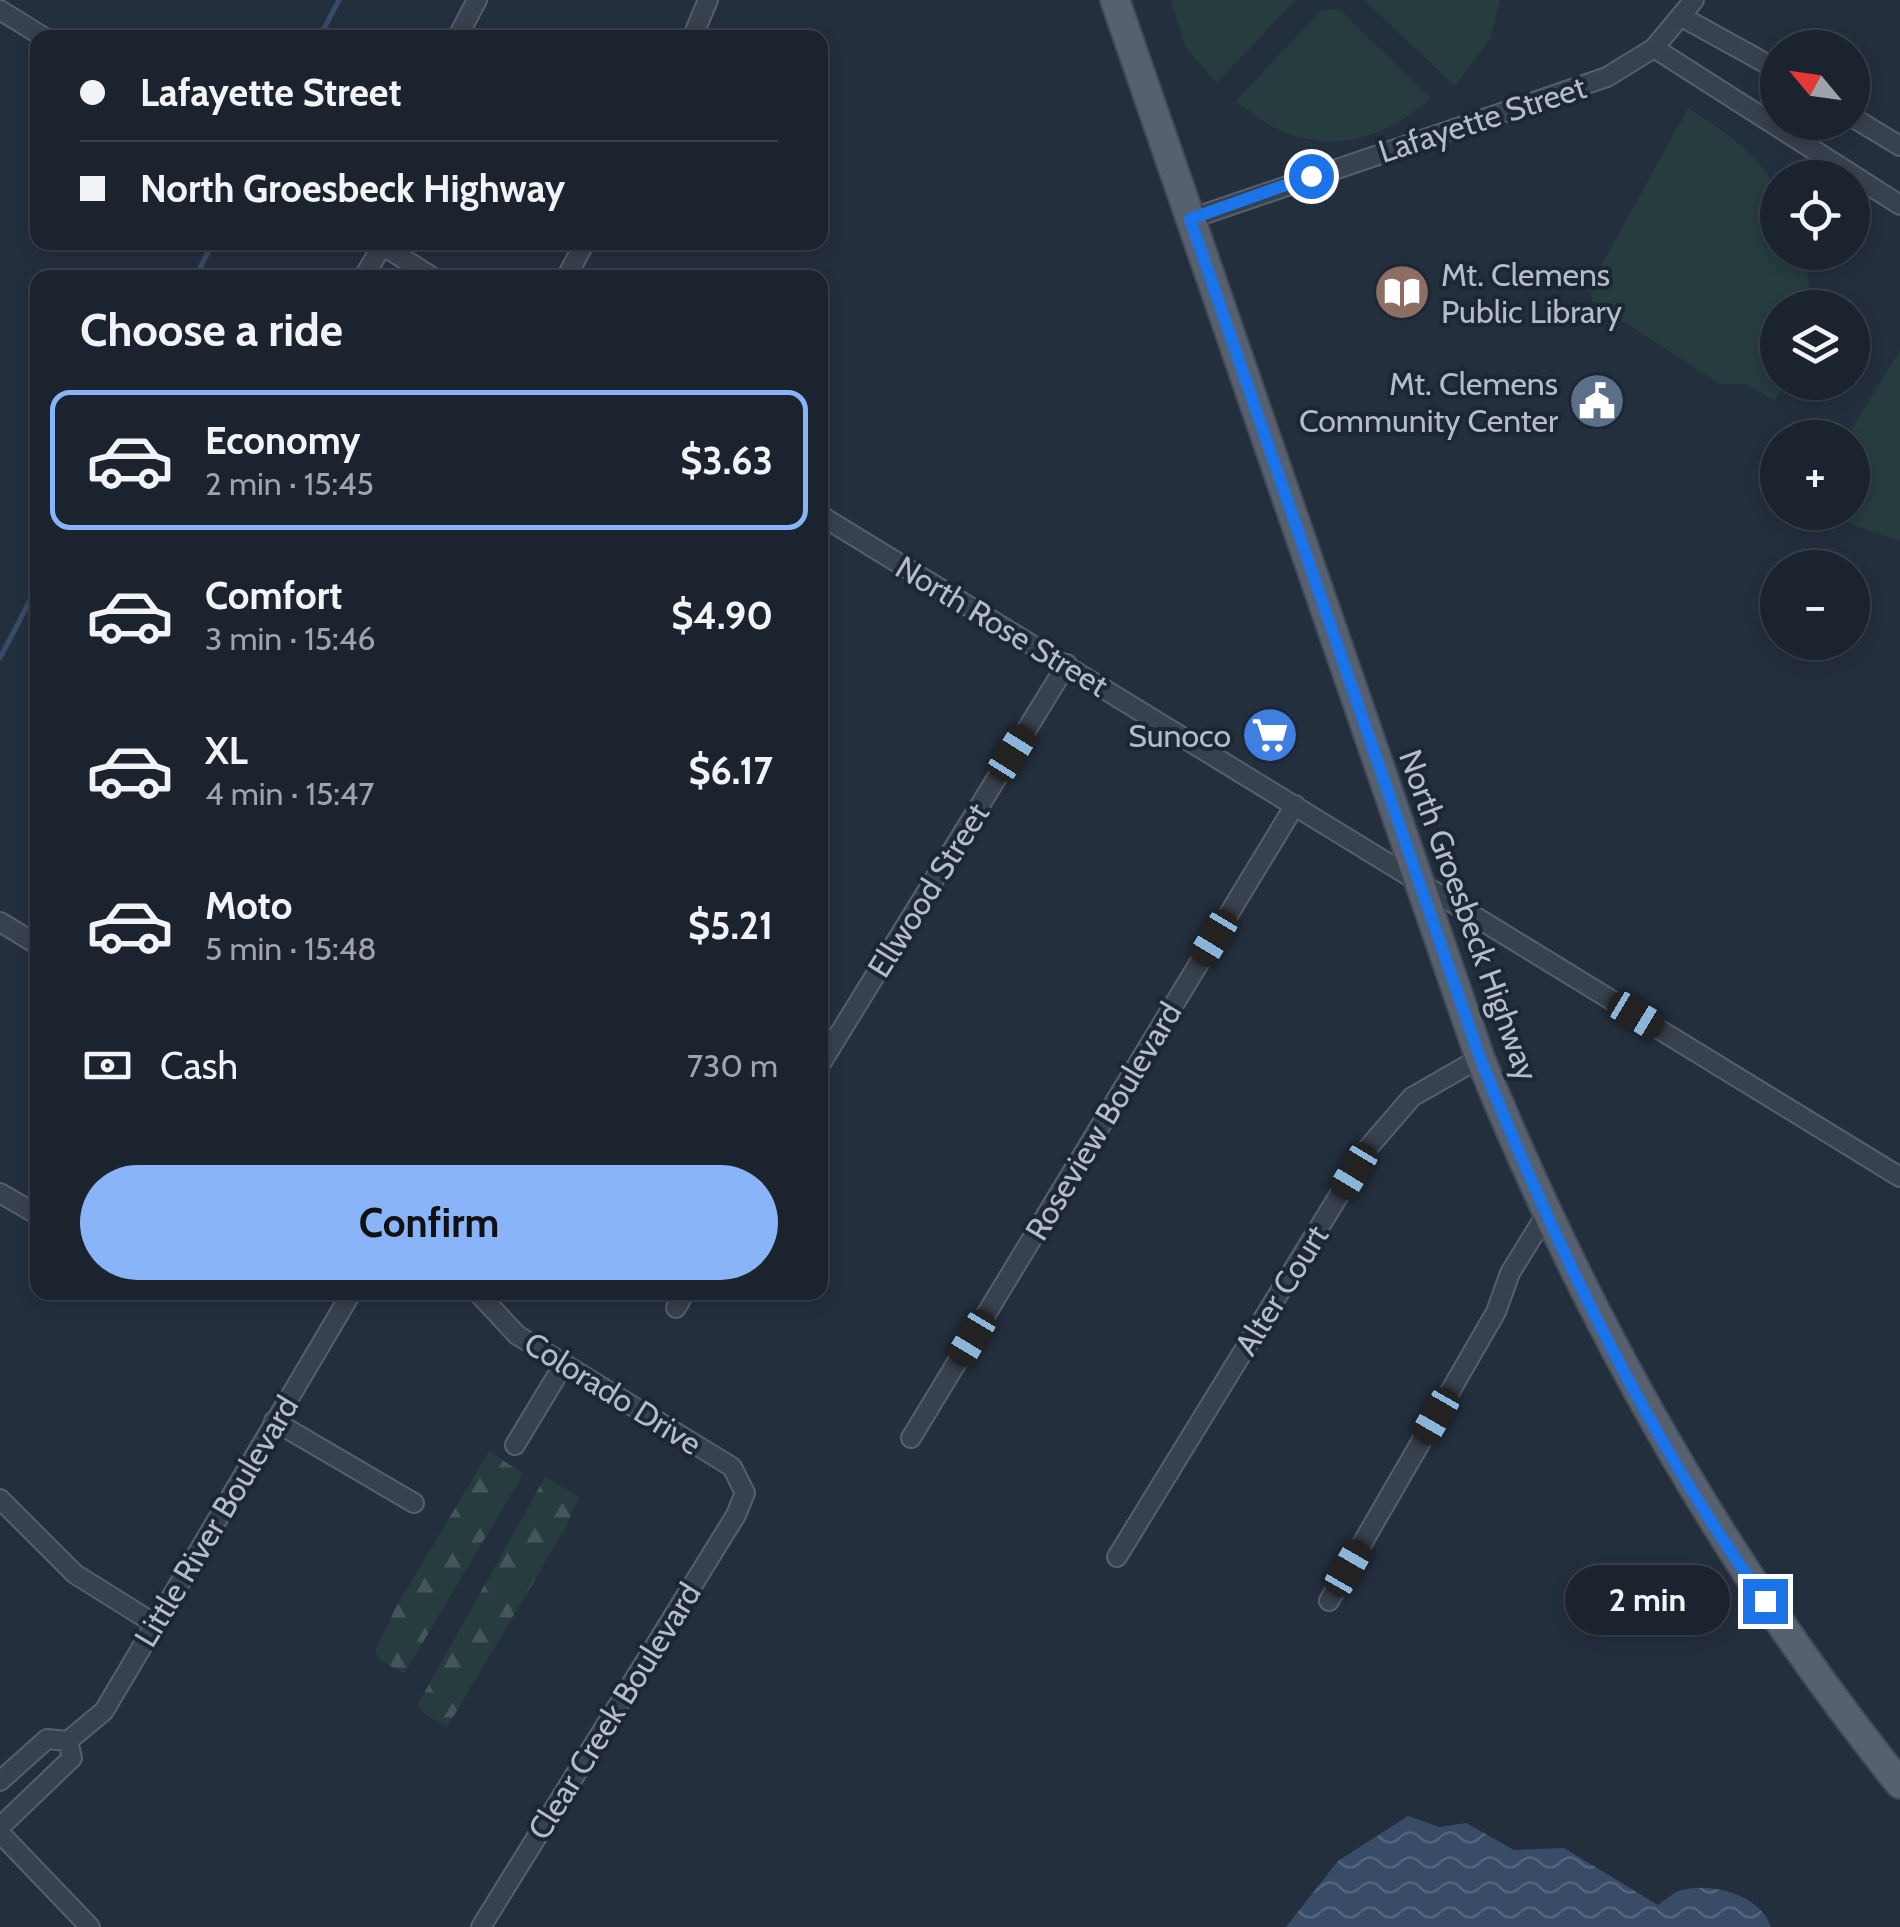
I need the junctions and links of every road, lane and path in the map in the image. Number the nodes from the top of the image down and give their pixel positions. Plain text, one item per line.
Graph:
1 (477, 0) edge
2 (708, 0) edge
3 (1115, 0) edge
4 (1694, 0) edge
5 (0, 10) edge
6 (1682, 18) junction
7 (32, 30) edge
8 (461, 30) edge
9 (695, 30) edge
10 (1654, 48) junction
11 (1760, 60) edge
12 (1870, 128) edge
13 (1900, 146) edge
14 (1900, 204) edge
15 (1190, 219) junction
16 (390, 250) edge
17 (421, 270) edge
18 (828, 520) edge
19 (1067, 664) junction
20 (1295, 805) junction
21 (1418, 881) junction
22 (6, 926) edge
23 (30, 940) edge
24 (0, 947) edge
25 (828, 1053) edge
26 (1480, 1058) junction
27 (1900, 1177) edge
28 (0, 1193) edge
29 (30, 1211) edge
30 (1545, 1216) junction
31 (347, 1300) edge
32 (484, 1300) edge
33 (564, 1364) junction
34 (274, 1421) junction
35 (911, 1438) dead end
36 (515, 1444) dead end
37 (745, 1493) joint
38 (0, 1498) edge
39 (414, 1502) dead end
40 (1117, 1557) dead end
41 (1328, 1601) dead end
42 (155, 1624) junction
43 (68, 1741) junction
44 (20, 1762) junction
45 (0, 1780) edge
46 (1900, 1784) edge
47 (44, 1787) junction
48 (0, 1830) edge
49 (90, 1927) edge
50 (481, 1927) edge

1 - 8 street
2 - 9 street
3 - 15 main road, North Groesbeck Highway
4 - 6 street, Lafayette Street
5 - 7 street
6 - 10 street, Lafayette Street
6 - 11 street
10 - 14 street
10 - 15 street, Lafayette Street
12 - 13 street
15 - 21 main road, North Groesbeck Highway
16 - 17 street
18 - 19 street, North Rose Street
19 - 20 street, North Rose Street
19 - 25 street, Ellwood Street
20 - 21 street, North Rose Street
20 - 35 street, Roseview Boulevard
21 - 26 main road, North Groesbeck Highway
21 - 27 street, North Rose Street
22 - 23 street
22 - 24 street
26 - 30 main road, North Groesbeck Highway
26 - 40 street, Alter Court
28 - 29 street
30 - 41 street
30 - 46 main road, North Groesbeck Highway
31 - 34 street, Little River Boulevard
32 - 33 street, Colorado Drive
33 - 36 street
33 - 37 street, Colorado Drive
34 - 39 street
34 - 42 street, Little River Boulevard
37 - 50 street, Clear Creek Boulevard
38 - 42 street
42 - 43 street, Little River Boulevard
43 - 44 street, Little River Boulevard
43 - 47 street, Little River Boulevard
44 - 45 street, Little River Boulevard
44 - 47 street
47 - 48 street, Little River Boulevard
48 - 49 street

